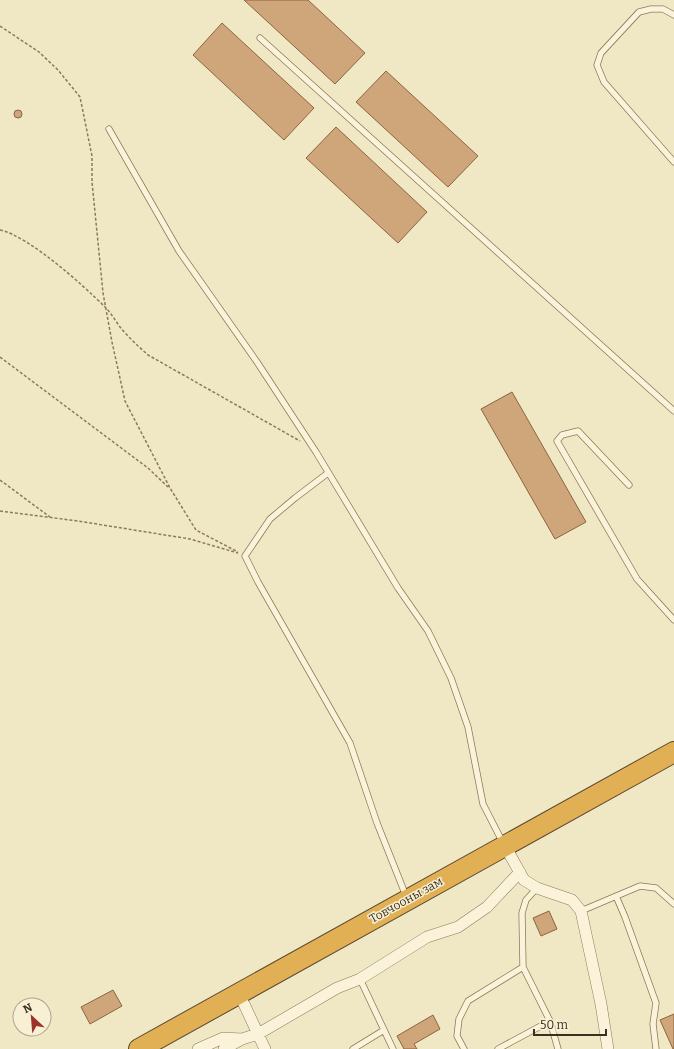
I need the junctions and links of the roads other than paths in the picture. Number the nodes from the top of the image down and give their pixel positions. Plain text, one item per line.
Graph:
1 (674, 15) edge
2 (260, 38) dead end
3 (109, 129) dead end
4 (673, 159) edge
5 (674, 411) edge
6 (328, 474) junction
7 (629, 485) dead end
8 (674, 620) edge
9 (674, 752) edge
10 (674, 765) edge
11 (512, 858) junction
12 (537, 888) junction
13 (616, 896) junction
14 (408, 900) junction
15 (674, 904) edge
16 (581, 911) junction
17 (523, 967) junction
18 (360, 979) junction
19 (244, 1004) junction
20 (550, 1021) junction
21 (384, 1030) junction
22 (258, 1034) junction
23 (242, 1039) junction
24 (139, 1049) edge
25 (164, 1049) edge
26 (198, 1049) edge
27 (224, 1049) edge
28 (265, 1049) edge
29 (352, 1049) edge
30 (393, 1049) edge
31 (464, 1049) edge
32 (498, 1049) edge
33 (558, 1049) edge
34 (608, 1049) edge
35 (656, 1049) edge

1 - 4 lane
2 - 5 lane
3 - 6 lane
6 - 11 lane
6 - 14 lane
7 - 8 lane
9 - 11 highway, Товчооны зам
10 - 11 highway, Товчооны зам
11 - 12 street
11 - 14 highway, Товчооны зам
11 - 18 street
11 - 19 highway, Товчооны зам
12 - 16 street
12 - 17 lane
13 - 15 lane
13 - 16 lane
13 - 35 lane
14 - 24 highway, Товчооны зам
16 - 34 street
17 - 20 lane
17 - 31 lane
18 - 21 lane
18 - 22 street
19 - 22 street
19 - 25 highway, Товчооны зам
20 - 32 lane
20 - 33 lane
21 - 29 lane
21 - 30 lane
22 - 23 street
22 - 28 street
23 - 26 street
23 - 27 street

